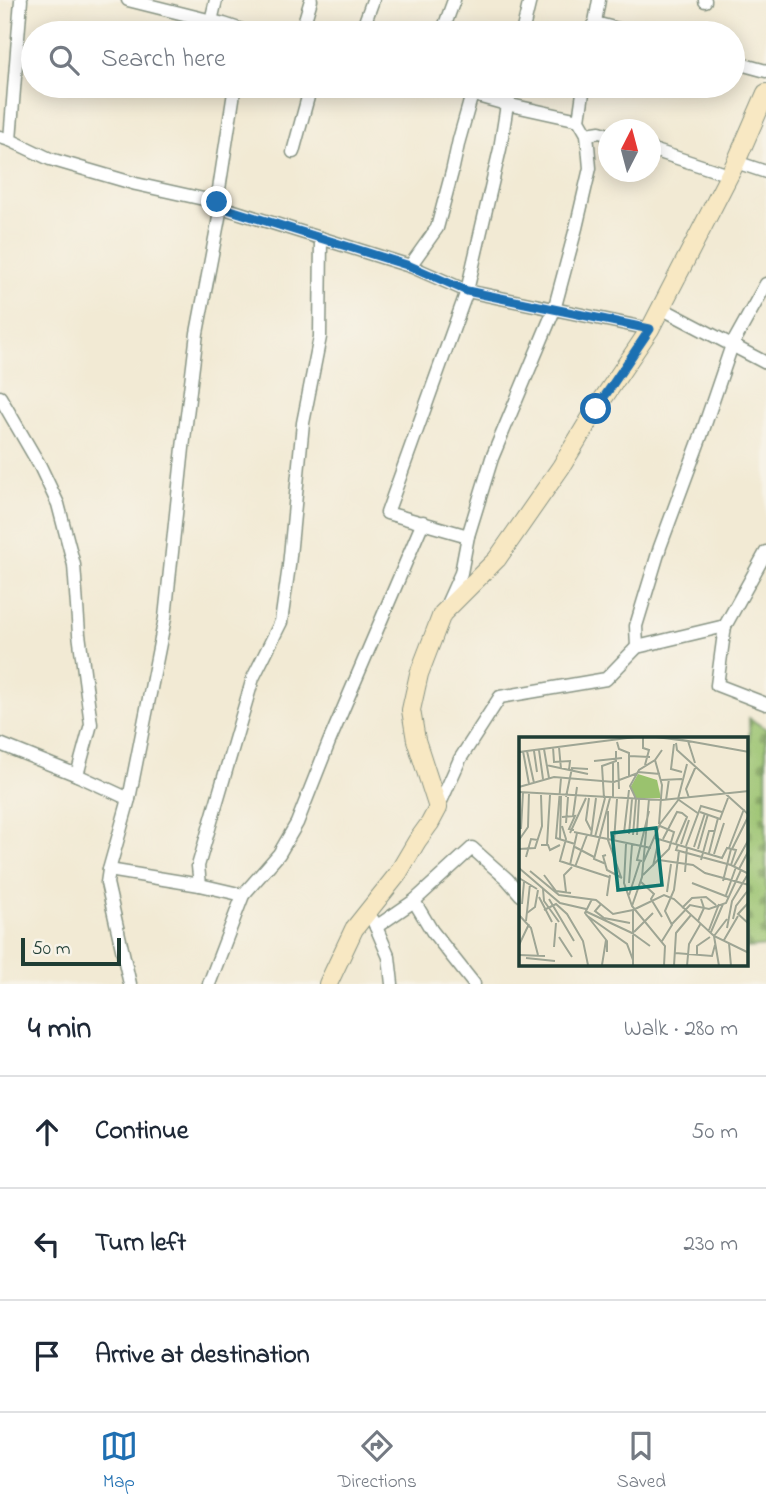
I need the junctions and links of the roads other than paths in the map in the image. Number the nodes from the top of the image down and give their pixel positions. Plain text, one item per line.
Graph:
1 (22, 0) edge
2 (128, 0) edge
3 (216, 0) edge
4 (311, 0) edge
5 (373, 0) edge
6 (454, 0) edge
7 (530, 0) edge
8 (599, 0) edge
9 (211, 21) joint
10 (305, 21) edge
11 (365, 21) edge
12 (446, 21) edge
13 (525, 21) edge
14 (595, 21) edge
15 (745, 65) edge
16 (766, 71) edge
17 (766, 93) edge
18 (232, 98) edge
19 (308, 98) edge
20 (471, 98) edge
21 (486, 98) edge
22 (507, 98) edge
23 (582, 98) edge
24 (506, 104) junction
25 (579, 120) junction
26 (598, 132) edge
27 (587, 134) junction
28 (5, 138) edge
29 (293, 152) dead end
30 (661, 152) edge
31 (732, 169) junction
32 (766, 172) edge
33 (219, 205) junction
34 (321, 238) junction
35 (410, 266) junction
36 (766, 284) edge
37 (467, 291) junction
38 (661, 308) junction
39 (554, 310) junction
40 (650, 329) junction
41 (732, 345) junction
42 (766, 363) edge
43 (0, 397) edge
44 (423, 522) junction
45 (468, 536) junction
46 (765, 555) edge
47 (442, 614) junction
48 (725, 626) junction
49 (637, 647) junction
50 (766, 704) edge
51 (0, 744) edge
52 (77, 775) junction
53 (129, 799) junction
54 (438, 808) junction
55 (109, 870) junction
56 (200, 885) junction
57 (519, 893) edge
58 (243, 895) junction
59 (414, 901) junction
60 (373, 918) junction
61 (130, 984) edge
62 (209, 984) edge
63 (328, 984) edge
64 (392, 984) edge
65 (474, 984) edge

1 - 28 street
2 - 9 street
3 - 9 street
4 - 10 street
5 - 11 street
6 - 12 street
7 - 13 street
8 - 14 street
15 - 16 street
17 - 31 street
18 - 33 street
19 - 29 street
20 - 35 street
21 - 24 street
22 - 24 street
23 - 25 street
24 - 25 street
24 - 37 street
25 - 27 street
26 - 27 street
27 - 39 street
28 - 33 street
30 - 31 street
31 - 32 street
31 - 38 street
33 - 34 street
33 - 53 street
34 - 35 street
34 - 56 street
35 - 37 street
36 - 41 street
37 - 39 street
37 - 44 street
38 - 40 street
38 - 41 street
39 - 40 street
39 - 45 street
40 - 47 street
41 - 42 street
41 - 49 street
43 - 52 street
44 - 45 street
44 - 58 street
45 - 47 street
46 - 48 street
47 - 54 street
48 - 49 street
48 - 50 street
49 - 54 street
51 - 52 street
52 - 53 street
53 - 55 street
54 - 60 street
55 - 56 street
55 - 61 street
56 - 58 street
57 - 59 street
58 - 62 street
59 - 60 street
59 - 65 street
60 - 63 street
60 - 64 street

